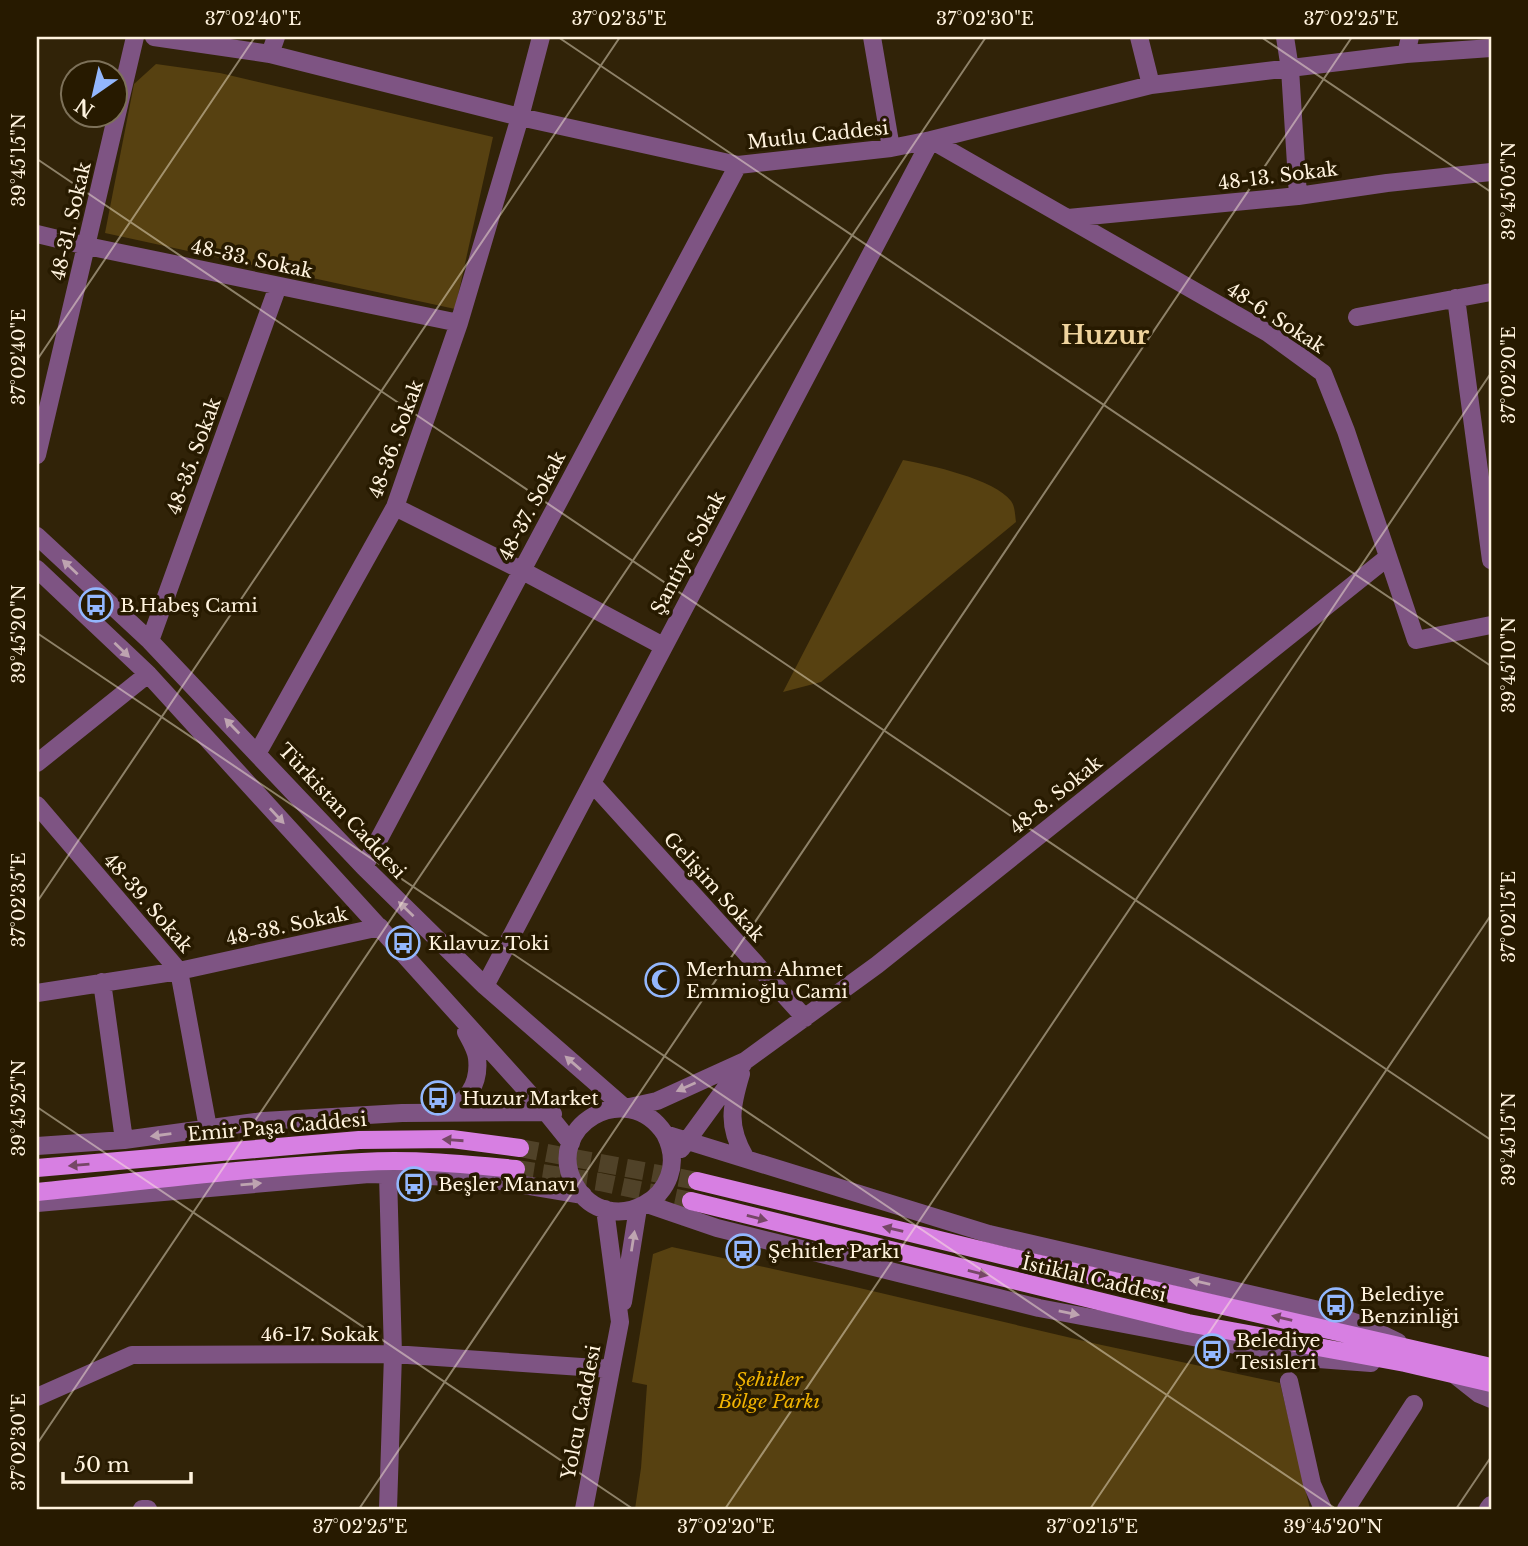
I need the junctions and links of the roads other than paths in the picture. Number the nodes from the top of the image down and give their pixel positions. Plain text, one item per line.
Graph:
1 (135, 37) edge
2 (155, 37) edge
3 (276, 37) edge
4 (541, 37) edge
5 (872, 37) edge
6 (1139, 37) edge
7 (1285, 37) edge
8 (1408, 45) edge
9 (1491, 48) edge
10 (270, 54) junction
11 (1290, 69) junction
12 (1151, 85) junction
13 (520, 117) junction
14 (931, 140) junction
15 (891, 148) junction
16 (738, 165) junction
17 (1491, 172) edge
18 (1298, 197) junction
19 (1069, 218) junction
20 (37, 234) edge
21 (87, 247) junction
22 (278, 286) junction
23 (1491, 292) edge
24 (1456, 298) junction
25 (1357, 317) dead end
26 (459, 323) junction
27 (37, 455) edge
28 (395, 506) junction
29 (37, 536) edge
30 (1388, 556) junction
31 (1491, 560) edge
32 (37, 569) edge
33 (521, 570) junction
34 (1491, 625) edge
35 (150, 641) junction
36 (663, 646) junction
37 (148, 674) junction
38 (258, 752) junction
39 (37, 763) edge
40 (592, 783) junction
41 (37, 805) edge
42 (364, 867) junction
43 (380, 928) junction
44 (179, 971) junction
45 (102, 982) junction
46 (485, 986) junction
47 (37, 993) edge
48 (459, 1016) junction
49 (805, 1018) junction
50 (745, 1061) junction
51 (625, 1108) junction
52 (546, 1112) junction
53 (402, 1113) junction
54 (582, 1125) junction
55 (208, 1128) junction
56 (665, 1134) junction
57 (124, 1140) junction
58 (686, 1140) junction
59 (571, 1143) junction
60 (37, 1146) edge
61 (520, 1148) tunnel mouth
62 (745, 1157) junction
63 (672, 1164) junction
64 (37, 1168) edge
65 (516, 1169) tunnel mouth
66 (388, 1175) junction
67 (697, 1181) tunnel mouth
68 (37, 1192) edge
69 (583, 1195) junction
70 (691, 1201) tunnel mouth
71 (37, 1203) edge
72 (643, 1206) junction
73 (605, 1209) junction
74 (620, 1322) junction
75 (393, 1354) junction
76 (1401, 1354) junction
77 (1491, 1359) edge
78 (1491, 1367) edge
79 (1461, 1368) junction
80 (611, 1369) junction
81 (1289, 1381) dead end
82 (1491, 1383) edge
83 (37, 1397) edge
84 (1491, 1399) edge
85 (1414, 1404) dead end
86 (1491, 1505) edge
87 (142, 1509) edge
88 (148, 1509) edge
89 (387, 1509) edge
90 (584, 1509) edge
91 (1322, 1509) edge
92 (1346, 1509) edge
93 (1488, 1509) edge

1 - 21 street, 48-31. Sokak
2 - 10 street, Mutlu Caddesi
3 - 10 street
4 - 13 street, 48-36. Sokak
5 - 15 street
6 - 12 street
7 - 11 street
8 - 9 street, Mutlu Caddesi
8 - 11 street, Mutlu Caddesi
10 - 13 street, Mutlu Caddesi
11 - 12 street, Mutlu Caddesi
11 - 18 street
12 - 14 street, Mutlu Caddesi
13 - 16 street, Mutlu Caddesi
13 - 26 street, 48-36. Sokak
14 - 15 street, Mutlu Caddesi
14 - 19 street, 48-6. Sokak
14 - 36 street, Şantiye Sokak
15 - 16 street, Mutlu Caddesi
16 - 33 street, 48-37. Sokak
17 - 18 street, 48-13. Sokak
18 - 19 street, 48-13. Sokak
19 - 30 street, 48-6. Sokak
20 - 21 street, 48-33. Sokak
21 - 22 street, 48-33. Sokak
21 - 27 street, 48-31. Sokak
22 - 26 street, 48-33. Sokak
22 - 35 street, 48-35. Sokak
23 - 24 street
24 - 25 street
24 - 31 street
26 - 28 street, 48-36. Sokak
28 - 33 street
28 - 38 street, 48-36. Sokak
35 -> 29 street, Türkistan Caddesi
30 - 34 street, 48-6. Sokak
30 - 49 street, 48-8. Sokak
32 -> 37 street
33 - 36 street
33 - 42 street, 48-37. Sokak
38 -> 35 street, Türkistan Caddesi
36 - 40 street, Şantiye Sokak
37 - 39 street
37 -> 43 street
38 - 42 street, Türkistan Caddesi
40 - 46 street, Şantiye Sokak
40 - 49 street, Gelişim Sokak
41 - 44 street, 48-39. Sokak
46 -> 42 street, Türkistan Caddesi
43 - 44 street, 48-38. Sokak
43 - 48 street
44 - 45 street, 48-38. Sokak
44 - 55 street, 48-39. Sokak
45 - 47 street, 48-38. Sokak
45 - 57 street
51 -> 46 street, Türkistan Caddesi
48 - 52 street
48 - 53 street
49 - 50 street, 48-8. Sokak
50 -> 51 street
50 - 58 street
50 - 62 street
51 - 54 street
51 - 56 street
52 - 53 street
52 - 54 street
52 - 59 street
53 - 55 street
54 - 59 street
55 -> 57 street
56 - 58 street
56 - 63 street
57 - 60 street
58 - 62 street
58 - 63 street
59 - 69 street
61 -> 64 main road, Emir Paşa Caddesi
76 -> 62 street
63 - 72 street
65 - 68 main road
66 - 69 street
71 -> 66 street
66 - 75 street
76 -> 67 main road, İstiklal Caddesi
69 - 73 street
70 -> 76 main road, İstiklal Caddesi
72 - 73 street
74 -> 72 street, Yolcu Caddesi
72 -> 76 street
73 - 74 street, Yolcu Caddesi
74 - 80 street, Yolcu Caddesi
75 - 80 street, 46-17. Sokak
75 - 83 street, 46-17. Sokak
75 - 89 street
76 - 79 main road, İstiklal Caddesi
77 - 79 street
78 - 79 main road, İstiklal Caddesi
79 - 82 main road, İstiklal Caddesi
79 - 84 street
80 - 90 street, Yolcu Caddesi
81 - 91 street
85 - 92 street
86 - 93 street
87 - 88 street

